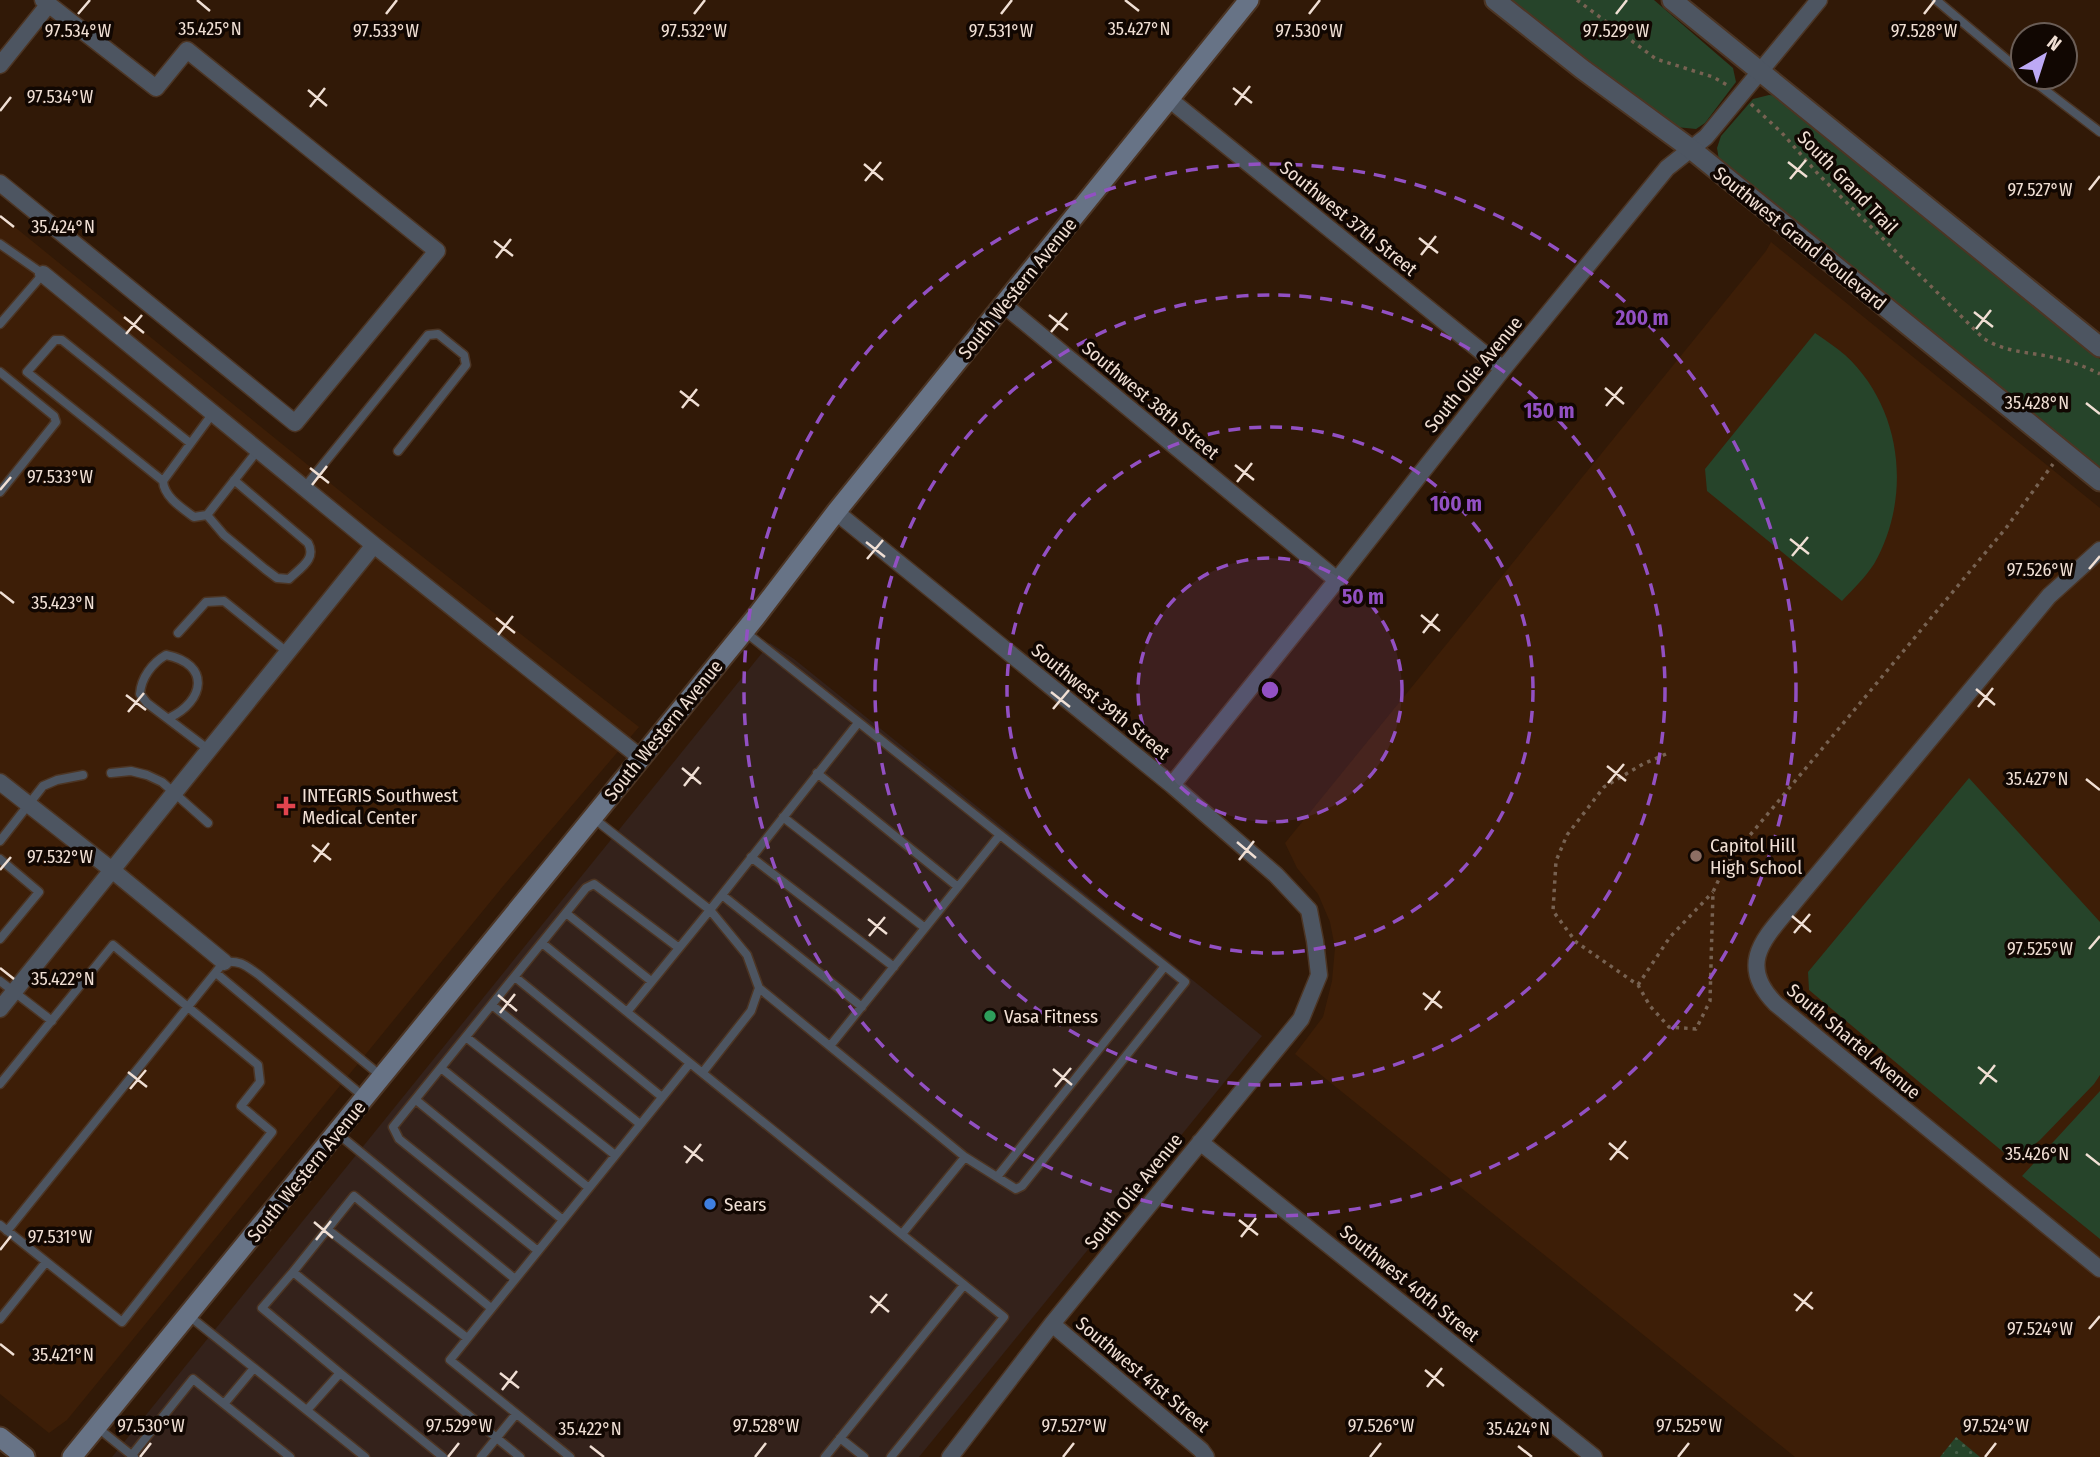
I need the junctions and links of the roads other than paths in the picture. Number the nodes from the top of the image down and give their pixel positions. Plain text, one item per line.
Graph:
1 (1249, 0) edge
2 (1494, 0) edge
3 (1672, 0) edge
4 (1819, 0) edge
5 (1936, 0) edge
6 (46, 2) edge
7 (2009, 61) edge
8 (0, 65) edge
9 (1761, 71) junction
10 (2046, 91) edge
11 (1169, 99) junction
12 (2100, 132) edge
13 (1691, 149) junction
14 (0, 183) edge
15 (0, 244) edge
16 (43, 274) junction
17 (1004, 305) junction
18 (0, 324) edge
19 (2100, 347) edge
20 (1503, 369) junction
21 (0, 372) edge
22 (214, 413) junction
23 (190, 443) junction
24 (258, 450) junction
25 (398, 452) dead end
26 (234, 480) junction
27 (163, 481) junction
28 (2100, 481) edge
29 (304, 488) junction
30 (0, 492) edge
31 (836, 512) junction
32 (207, 514) junction
33 (374, 545) junction
34 (2100, 550) edge
35 (1337, 580) junction
36 (744, 631) junction
37 (178, 634) dead end
38 (287, 652) junction
39 (169, 718) junction
40 (858, 723) junction
41 (209, 750) junction
42 (641, 758) junction
43 (111, 773) dead end
44 (817, 774) junction
45 (83, 775) dead end
46 (0, 782) edge
47 (1172, 785) junction
48 (174, 794) junction
49 (29, 805) junction
50 (592, 817) junction
51 (783, 817) junction
52 (208, 823) dead end
53 (999, 836) junction
54 (0, 841) edge
55 (751, 858) junction
56 (0, 859) edge
57 (112, 870) junction
58 (958, 887) junction
59 (722, 895) junction
60 (710, 909) junction
61 (566, 913) junction
62 (925, 928) junction
63 (2, 933) edge
64 (1315, 941) joint
65 (542, 943) junction
66 (679, 948) junction
67 (1165, 966) junction
68 (894, 967) junction
69 (220, 968) junction
70 (515, 977) junction
71 (0, 981) edge
72 (651, 981) junction
73 (759, 988) junction
74 (14, 992) junction
75 (492, 1005) junction
76 (190, 1007) junction
77 (862, 1007) junction
78 (0, 1009) edge
79 (627, 1012) junction
80 (52, 1021) junction
81 (466, 1037) junction
82 (830, 1046) junction
83 (690, 1063) junction
84 (441, 1068) junction
85 (703, 1072) junction
86 (382, 1077) junction
87 (0, 1084) edge
88 (662, 1097) junction
89 (365, 1098) junction
90 (416, 1100) junction
91 (640, 1124) junction
92 (337, 1133) junction
93 (1200, 1142) junction
94 (615, 1155) junction
95 (965, 1157) junction
96 (997, 1177) junction
97 (589, 1188) junction
98 (563, 1220) junction
99 (4, 1228) edge
100 (327, 1229) junction
101 (902, 1234) junction
102 (538, 1251) junction
103 (46, 1262) junction
104 (2100, 1269) edge
105 (293, 1272) junction
106 (515, 1279) junction
107 (964, 1285) junction
108 (491, 1308) junction
109 (188, 1315) junction
110 (0, 1319) edge
111 (1052, 1324) junction
112 (467, 1338) junction
113 (254, 1368) junction
114 (340, 1373) junction
115 (224, 1404) junction
116 (307, 1410) junction
117 (516, 1413) junction
118 (97, 1426) junction
119 (0, 1437) edge
120 (496, 1438) junction
121 (840, 1438) junction
122 (133, 1456) edge
123 (25, 1457) edge
124 (72, 1457) edge
125 (290, 1457) edge
126 (365, 1457) edge
127 (443, 1457) edge
128 (481, 1457) edge
129 (520, 1457) edge
130 (570, 1457) edge
131 (825, 1457) edge
132 (864, 1457) edge
133 (891, 1457) edge
134 (950, 1457) edge
135 (1206, 1457) edge
136 (1594, 1457) edge

1 - 11 main road, South Western Avenue
2 - 13 street, Southwest Grand Boulevard
3 - 9 street
4 - 9 street, South Olie Avenue
5 - 7 lane
6 - 8 street
6 - 14 street
9 - 13 street, South Olie Avenue
9 - 19 street
10 - 12 lane
11 - 17 main road, South Western Avenue
11 - 20 street, Southwest 37th Street
13 - 20 street, South Olie Avenue
13 - 28 street, Southwest Grand Boulevard
15 - 16 lane
16 - 18 lane
16 - 22 street
17 - 31 main road, South Western Avenue
17 - 35 street, Southwest 38th Street
20 - 35 street, South Olie Avenue
21 - 30 lane
22 - 23 lane
22 - 24 street
23 - 27 lane
23 - 27 lane
24 - 26 lane
24 - 29 street
25 - 29 lane
26 - 32 lane
26 - 32 lane
27 - 32 lane
29 - 33 street
31 - 36 main road, South Western Avenue
31 - 47 street, Southwest 39th Street
33 - 38 street
33 - 42 street
34 - 104 street, South Shartel Avenue
35 - 47 street, South Olie Avenue
36 - 40 lane
36 - 42 main road, South Western Avenue
37 - 38 lane
38 - 41 street
39 - 39 lane
39 - 41 lane
40 - 44 lane
40 - 53 lane
41 - 48 street
42 - 50 main road, South Western Avenue
43 - 48 lane
44 - 51 lane
44 - 58 lane
45 - 49 lane
46 - 49 street
47 - 64 street, Southwest 39th Street
48 - 52 lane
48 - 57 street
49 - 54 lane
49 - 57 street
50 - 60 lane
50 - 86 main road, South Western Avenue
51 - 55 lane
51 - 62 lane
53 - 58 lane
53 - 67 lane
55 - 59 lane
55 - 68 lane
56 - 63 lane
57 - 69 street
57 - 74 street
58 - 62 lane
59 - 60 lane
59 - 77 lane
60 - 66 lane
60 - 73 lane
61 - 65 lane
61 - 66 lane
61 - 72 lane
62 - 68 lane
64 - 93 street, South Olie Avenue
65 - 70 lane
65 - 79 lane
66 - 72 lane
67 - 96 lane
67 - 96 lane
68 - 77 lane
69 - 76 lane
69 - 86 lane
69 - 89 lane
70 - 75 lane
70 - 88 lane
71 - 74 lane
72 - 79 lane
73 - 82 lane
73 - 85 lane
74 - 78 street
74 - 80 lane
75 - 81 lane
75 - 91 lane
76 - 80 lane
76 - 99 lane
76 - 103 lane
77 - 82 lane
79 - 83 lane
80 - 87 lane
81 - 84 lane
81 - 94 lane
82 - 95 lane
83 - 85 lane
83 - 88 lane
84 - 90 lane
84 - 97 lane
85 - 101 lane
86 - 89 main road, South Western Avenue
88 - 91 lane
89 - 92 main road, South Western Avenue
90 - 98 lane
90 - 102 lane
91 - 94 lane
92 - 106 lane
92 - 109 main road, South Western Avenue
93 - 111 street, South Olie Avenue
93 - 136 street, Southwest 40th Street
94 - 97 lane
95 - 96 lane
95 - 101 lane
97 - 98 lane
98 - 102 lane
99 - 103 lane
100 - 105 lane
100 - 108 lane
100 - 112 lane
101 - 107 lane
102 - 106 lane
103 - 110 lane
105 - 114 lane
105 - 120 lane
106 - 108 lane
107 - 121 lane
107 - 133 lane
108 - 112 lane
109 - 113 lane
109 - 118 main road, South Western Avenue
111 - 134 street, South Olie Avenue
111 - 135 street, Southwest 41st Street
112 - 117 lane
113 - 115 lane
113 - 116 lane
114 - 116 lane
114 - 127 lane
115 - 122 lane
115 - 125 lane
116 - 126 lane
117 - 120 lane
117 - 130 lane
118 - 122 lane
118 - 124 main road, South Western Avenue
119 - 123 main road
120 - 128 lane
120 - 129 lane
121 - 131 lane
121 - 132 lane

